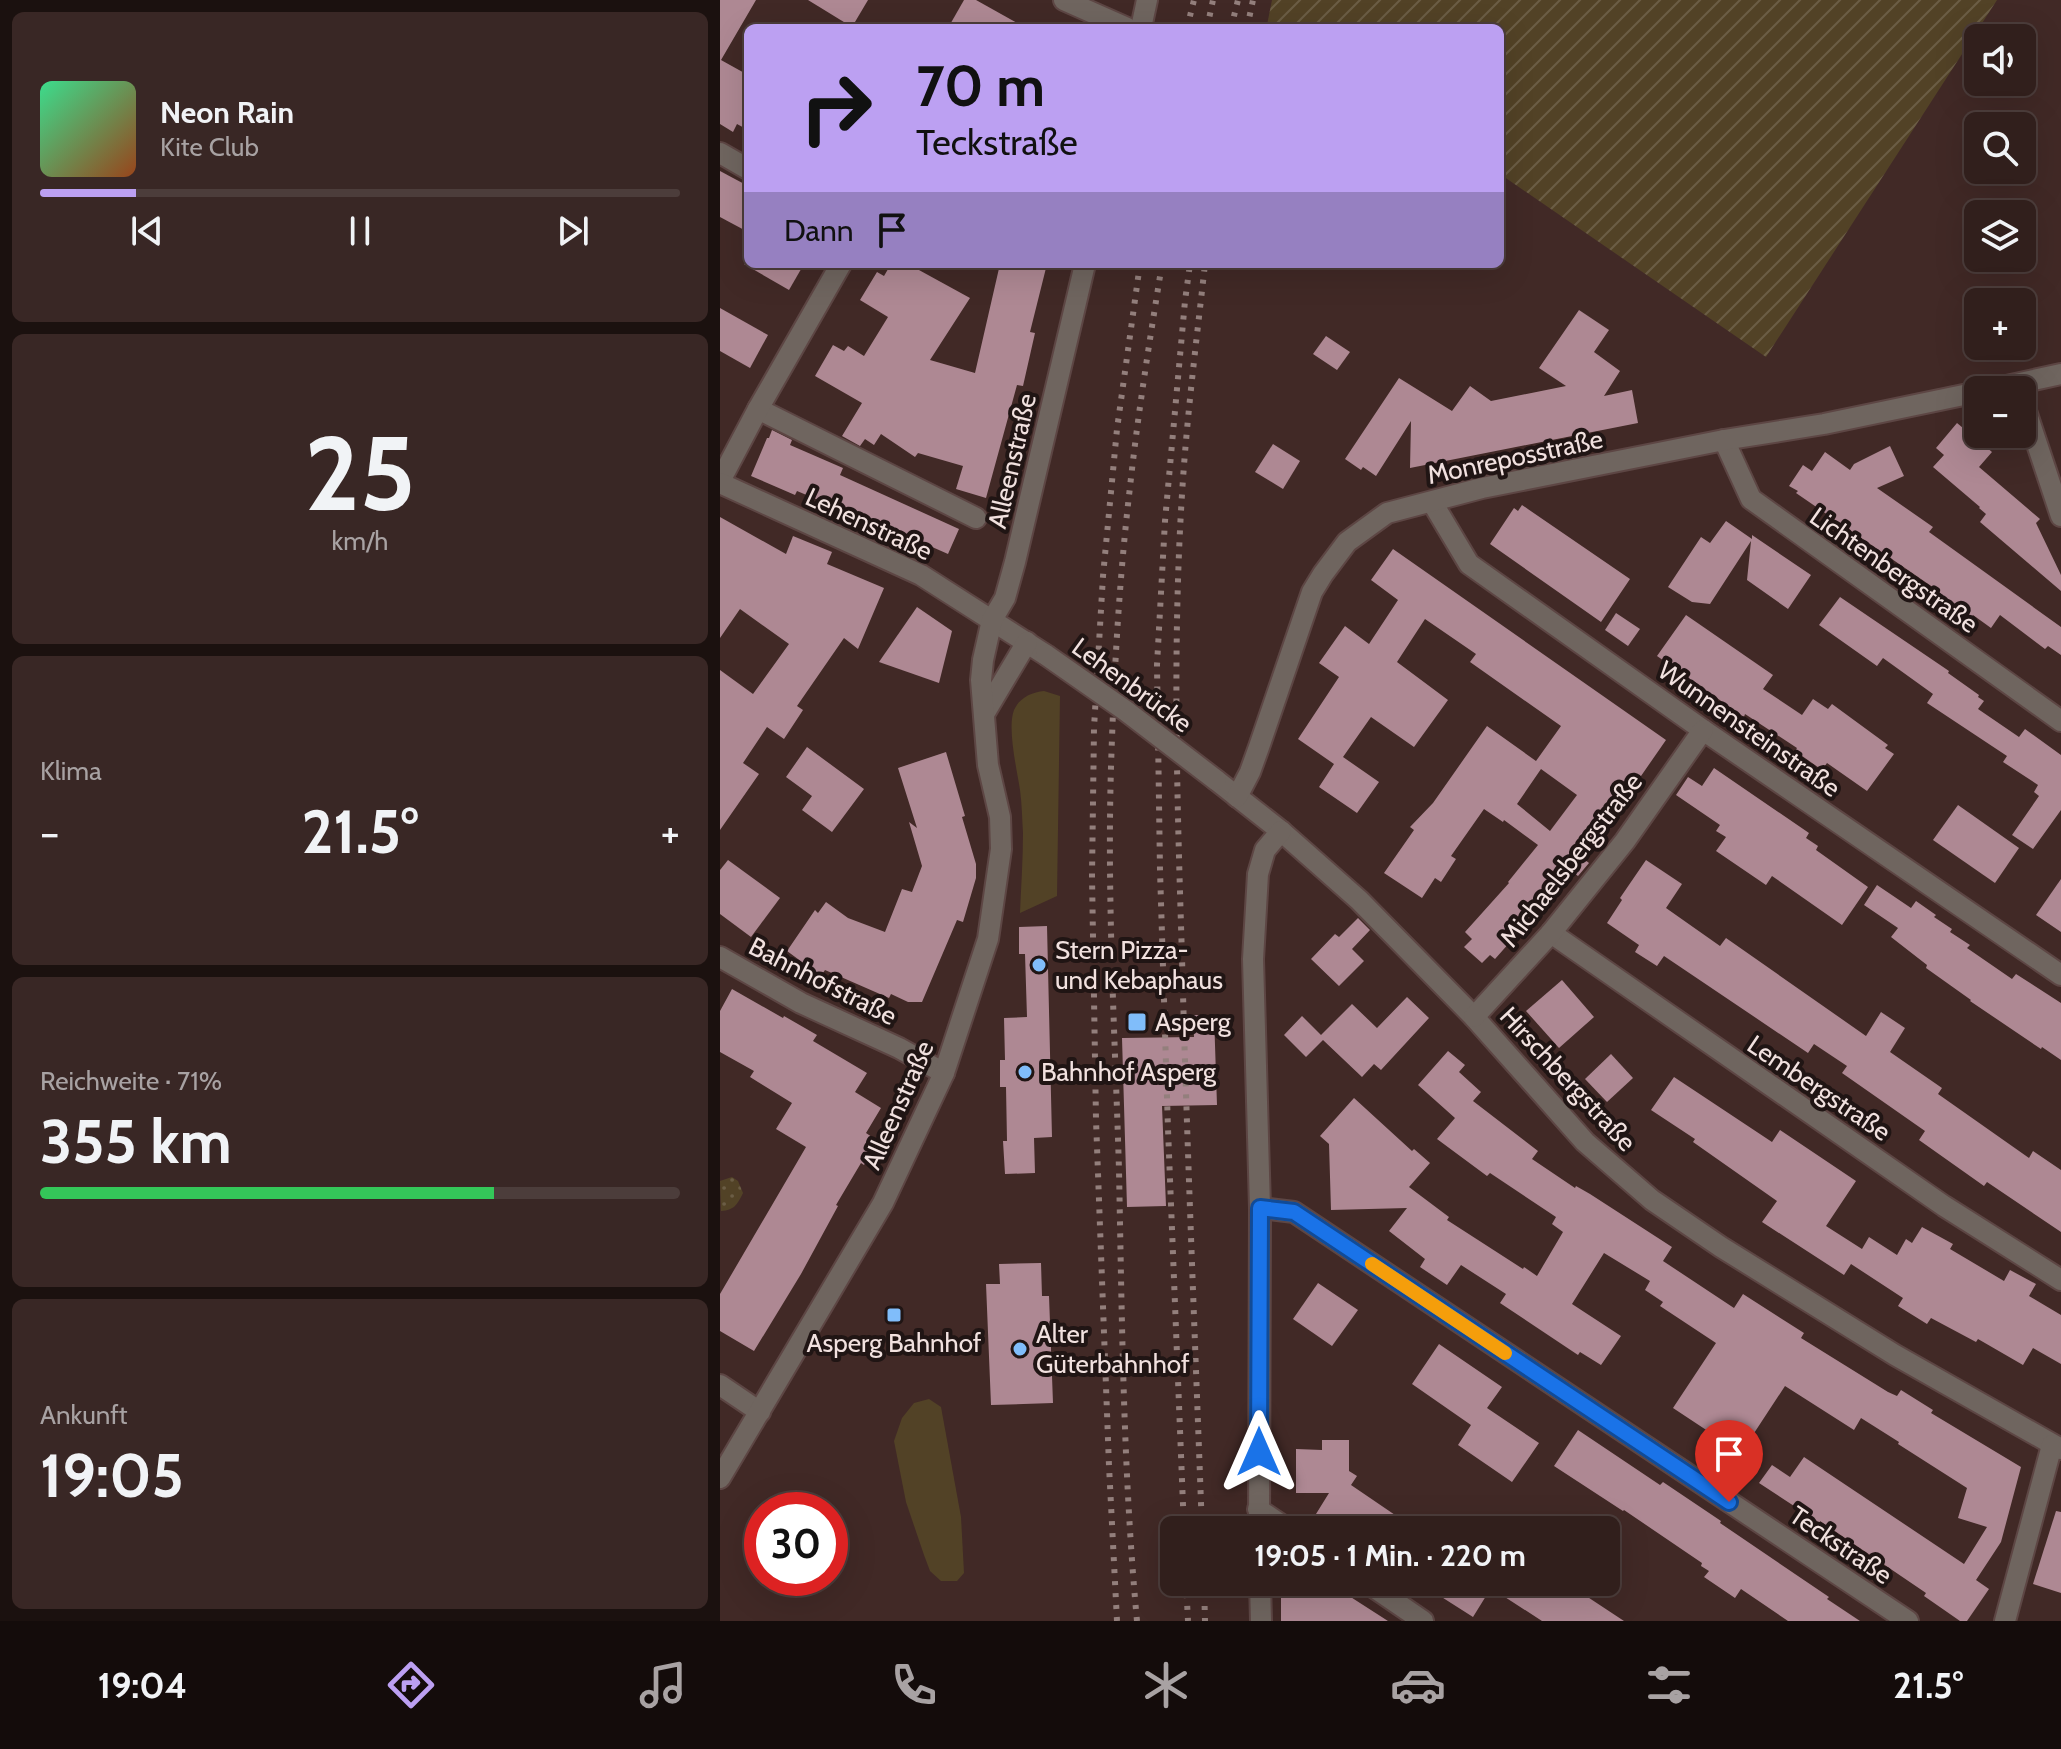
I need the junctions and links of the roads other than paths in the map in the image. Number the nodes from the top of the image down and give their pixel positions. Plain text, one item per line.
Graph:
1 (1064, 0) edge
2 (1147, 0) edge
3 (1118, 24) edge
4 (1142, 24) edge
5 (720, 153) edge
6 (744, 167) edge
7 (839, 268) edge
8 (1084, 268) edge
9 (2061, 374) edge
10 (2036, 384) edge
11 (1964, 395) edge
12 (758, 409) junction
13 (1724, 440) junction
14 (2036, 442) edge
15 (720, 482) edge
16 (1432, 502) junction
17 (2061, 516) edge
18 (976, 518) dead end
19 (992, 620) junction
20 (1027, 642) junction
21 (984, 714) junction
22 (2061, 721) edge
23 (1703, 730) junction
24 (1237, 797) junction
25 (1281, 831) junction
26 (1551, 933) junction
27 (720, 957) edge
28 (2061, 975) edge
29 (1474, 1017) junction
30 (944, 1073) junction
31 (1260, 1208) junction
32 (2061, 1280) edge
33 (720, 1385) edge
34 (760, 1412) junction
35 (2057, 1447) edge
36 (720, 1478) edge
37 (1259, 1516) edge
38 (1260, 1596) edge
39 (1386, 1596) edge
40 (1261, 1621) edge
41 (1423, 1621) edge
42 (1908, 1621) edge
43 (2005, 1621) edge

1 - 3 street
2 - 4 street
5 - 6 street
7 - 12 street
8 - 19 street, Alleenstraße
9 - 10 street
11 - 13 street, Monreposstraße
12 - 15 street
12 - 18 street, Alleenstraße
13 - 16 street, Monreposstraße
13 - 22 street, Lichtenbergstraße
14 - 17 street
15 - 19 street, Lehenstraße
16 - 23 street, Wunnensteinstraße
16 - 24 street, Monreposstraße
19 - 20 street, Lehenbrücke
19 - 21 street, Alleenstraße
20 - 21 street
20 - 24 street, Lehenbrücke, bridge
21 - 30 street, Alleenstraße
23 - 26 street, Michaelsbergstraße
23 - 28 street, Wunnensteinstraße
24 - 25 street, Hirschbergstraße
25 - 29 street, Hirschbergstraße
25 - 31 street
26 - 29 street, Michaelsbergstraße
26 - 32 street, Lembergstraße
27 - 30 street, Bahnhofstraße
29 - 35 street, Hirschbergstraße
30 - 34 street, Alleenstraße
31 - 37 street
31 - 42 street, Teckstraße
33 - 34 street
34 - 36 street, Alleenstraße
35 - 43 street
38 - 40 street
39 - 41 street

